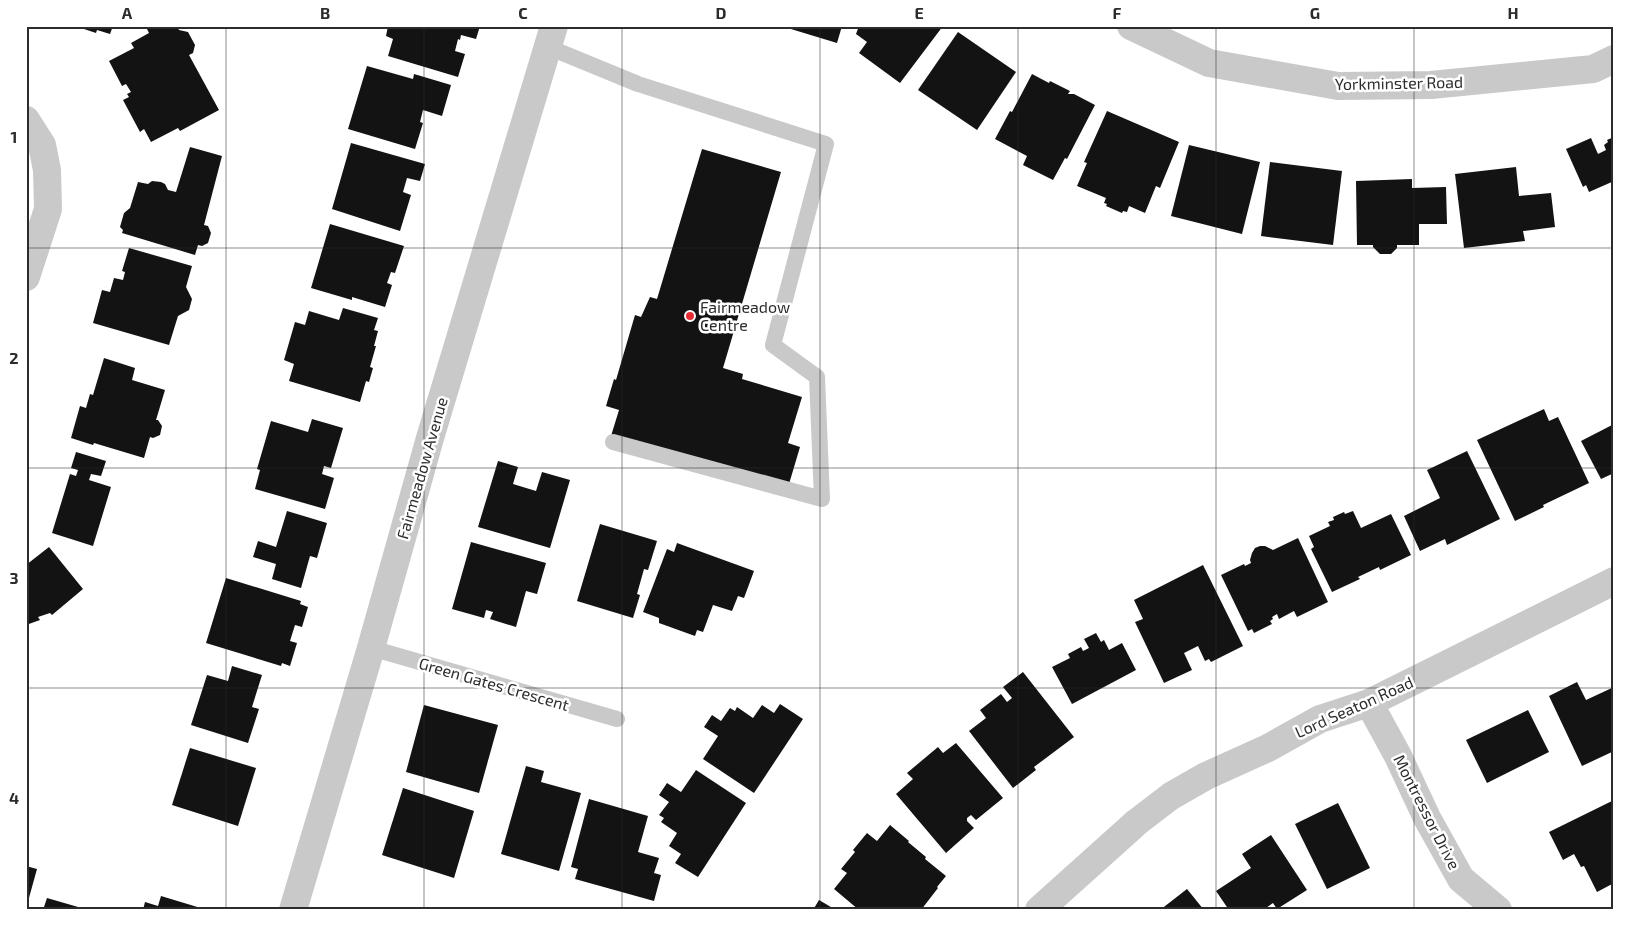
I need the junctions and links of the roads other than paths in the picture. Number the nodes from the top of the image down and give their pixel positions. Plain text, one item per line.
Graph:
1 (1131, 26) edge
2 (551, 37) edge
3 (1614, 58) edge
4 (26, 120) edge
5 (26, 277) edge
6 (613, 442) dead end
7 (1614, 581) edge
8 (370, 648) junction
9 (1369, 703) junction
10 (617, 719) dead end
11 (294, 910) edge
12 (1039, 910) edge
13 (1498, 910) edge

1 - 3 street, Yorkminster Road
2 - 6 lane
2 - 8 street, Fairmeadow Avenue
4 - 5 street
7 - 9 street, Lord Seaton Road
8 - 10 lane, Green Gates Crescent
8 - 11 street, Fairmeadow Avenue
9 - 12 street, Lord Seaton Road
9 - 13 street, Montressor Drive

